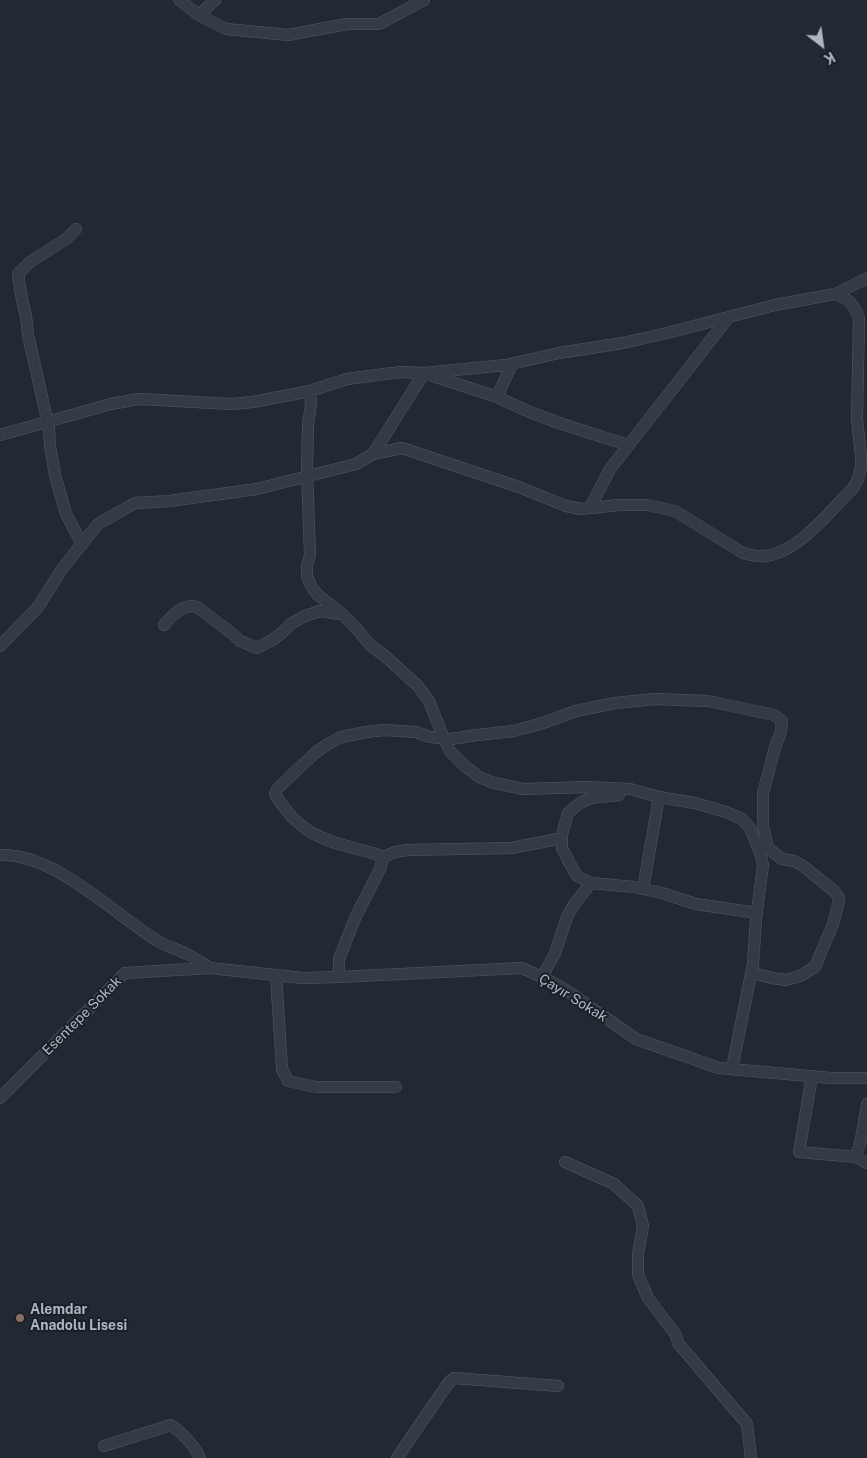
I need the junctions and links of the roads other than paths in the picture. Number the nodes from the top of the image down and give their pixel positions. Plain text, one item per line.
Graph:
1 (179, 0) edge
2 (215, 0) edge
3 (424, 0) edge
4 (199, 15) junction
5 (76, 229) dead end
6 (867, 278) edge
7 (835, 294) junction
8 (728, 318) junction
9 (512, 364) junction
10 (424, 373) junction
11 (310, 391) junction
12 (497, 397) junction
13 (48, 422) junction
14 (0, 435) edge
15 (628, 446) junction
16 (373, 454) junction
17 (307, 476) junction
18 (590, 508) junction
19 (82, 544) junction
20 (341, 614) junction
21 (164, 625) dead end
22 (0, 646) edge
23 (444, 739) junction
24 (646, 793) junction
25 (659, 797) junction
26 (562, 838) junction
27 (0, 855) edge
28 (381, 858) junction
29 (591, 883) junction
30 (643, 889) junction
31 (757, 913) junction
32 (210, 968) junction
33 (751, 972) junction
34 (276, 975) junction
35 (542, 977) junction
36 (339, 978) junction
37 (732, 1069) junction
38 (812, 1076) junction
39 (867, 1078) edge
40 (396, 1087) dead end
41 (0, 1098) edge
42 (867, 1104) edge
43 (856, 1157) junction
44 (565, 1162) dead end
45 (867, 1164) edge
46 (558, 1386) dead end
47 (104, 1446) dead end
48 (200, 1458) edge
49 (396, 1458) edge
50 (751, 1458) edge

1 - 4 street
2 - 4 street
3 - 4 street
5 - 13 street
6 - 7 street
7 - 8 street
7 - 18 street
8 - 9 street
8 - 15 street
9 - 10 street
9 - 12 street
10 - 11 street
10 - 12 street
10 - 16 street
11 - 13 street
11 - 17 street
12 - 15 street
13 - 14 street
13 - 19 street
15 - 18 street
16 - 17 street
16 - 18 street
17 - 19 street
17 - 20 street
19 - 22 street
20 - 21 street
20 - 23 street
23 - 24 street
23 - 28 street
23 - 33 street
24 - 25 street
24 - 26 street
25 - 30 street
25 - 31 street
26 - 28 street
26 - 29 street
27 - 32 street
28 - 36 street
29 - 30 street
29 - 35 street
30 - 31 street
31 - 33 street
32 - 34 street, Çayır Sokak
32 - 41 street, Esentepe Sokak
33 - 37 street
34 - 36 street, Çayır Sokak
34 - 40 street
35 - 36 street, Çayır Sokak
35 - 37 street, Çayır Sokak
37 - 38 street, Çayır Sokak
38 - 39 street, Çayır Sokak
38 - 43 street
42 - 43 street
43 - 45 street
44 - 50 street
46 - 49 street
47 - 48 street

